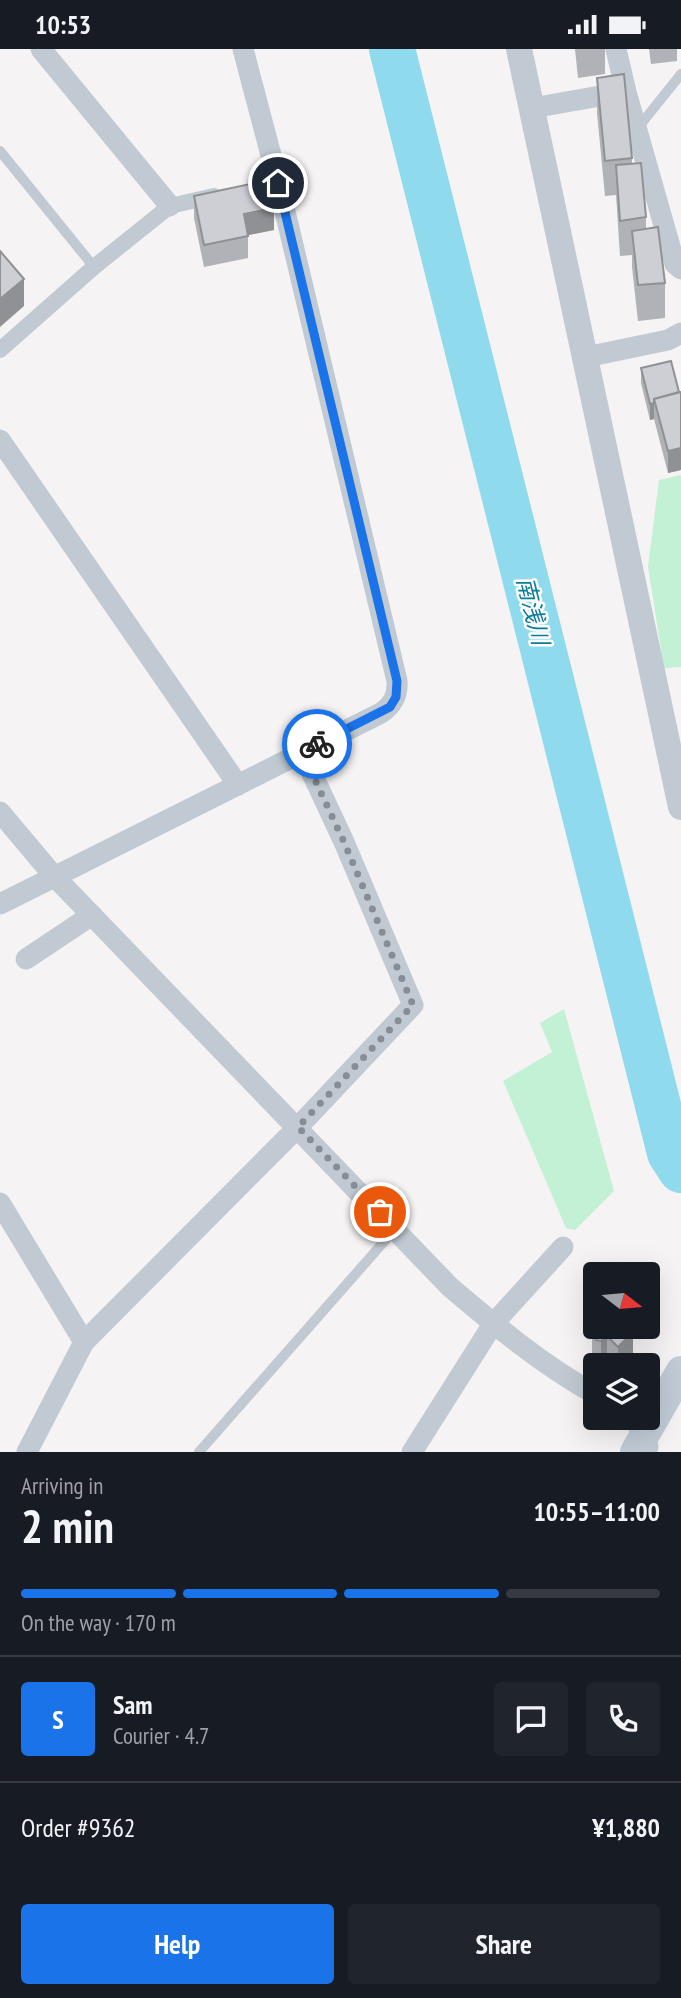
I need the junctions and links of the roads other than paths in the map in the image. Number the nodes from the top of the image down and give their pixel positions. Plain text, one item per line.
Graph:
1 (41, 49) edge
2 (243, 49) edge
3 (519, 49) edge
4 (617, 49) edge
5 (681, 74) edge
6 (626, 92) junction
7 (532, 108) junction
8 (637, 129) junction
9 (0, 151) edge
10 (224, 194) edge
11 (170, 206) junction
12 (94, 267) junction
13 (681, 269) edge
14 (681, 333) edge
15 (0, 350) edge
16 (586, 357) junction
17 (0, 440) edge
18 (302, 752) junction
19 (238, 785) junction
20 (681, 807) edge
21 (0, 812) edge
22 (53, 875) junction
23 (0, 904) edge
24 (92, 915) junction
25 (26, 958) dead end
26 (298, 1127) junction
27 (0, 1203) edge
28 (396, 1228) junction
29 (562, 1247) dead end
30 (493, 1324) junction
31 (84, 1342) junction
32 (681, 1371) edge
33 (583, 1387) edge
34 (640, 1439) edge
35 (27, 1452) edge
36 (199, 1452) edge
37 (412, 1452) edge

1 - 11 street
2 - 18 street
3 - 7 street
4 - 6 street
5 - 8 lane
6 - 7 street
6 - 8 street
7 - 16 street
8 - 13 street
9 - 12 lane
10 - 11 street
11 - 12 street
12 - 15 street
14 - 16 street
16 - 20 street
17 - 19 street
18 - 19 street
18 - 26 street
19 - 22 street
21 - 22 street
22 - 23 street
22 - 24 street
24 - 25 street
24 - 26 street
26 - 28 street
26 - 31 street
27 - 31 street
28 - 30 street
28 - 36 lane
29 - 30 street
30 - 33 street
30 - 37 street
31 - 35 street
32 - 34 main road

